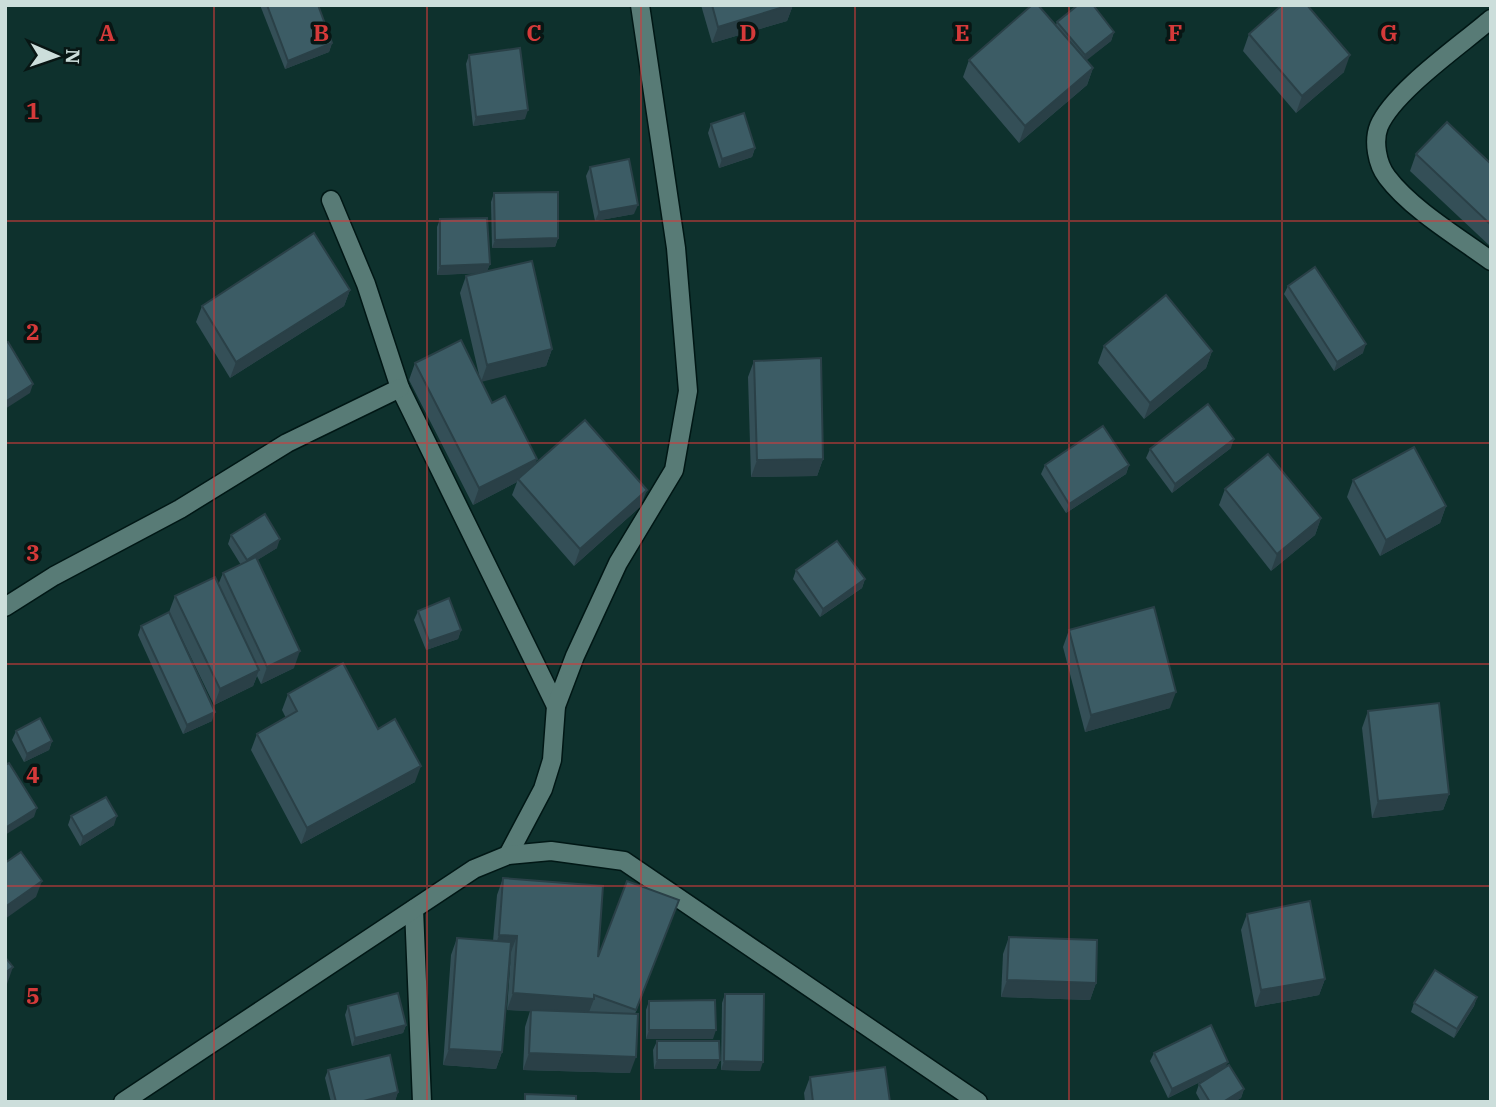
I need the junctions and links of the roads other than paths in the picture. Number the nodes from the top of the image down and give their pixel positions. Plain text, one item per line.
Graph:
1 (640, 5) edge
2 (1491, 19) edge
3 (331, 200) dead end
4 (1491, 261) edge
5 (400, 388) junction
6 (5, 607) edge
7 (556, 706) junction
8 (508, 855) junction
9 (414, 909) junction
10 (123, 1102) edge
11 (422, 1102) edge
12 (978, 1102) edge

1 - 7 street
2 - 4 street
3 - 5 street
5 - 6 street
5 - 7 street
7 - 8 street
8 - 9 street
8 - 12 street
9 - 10 street
9 - 11 street

